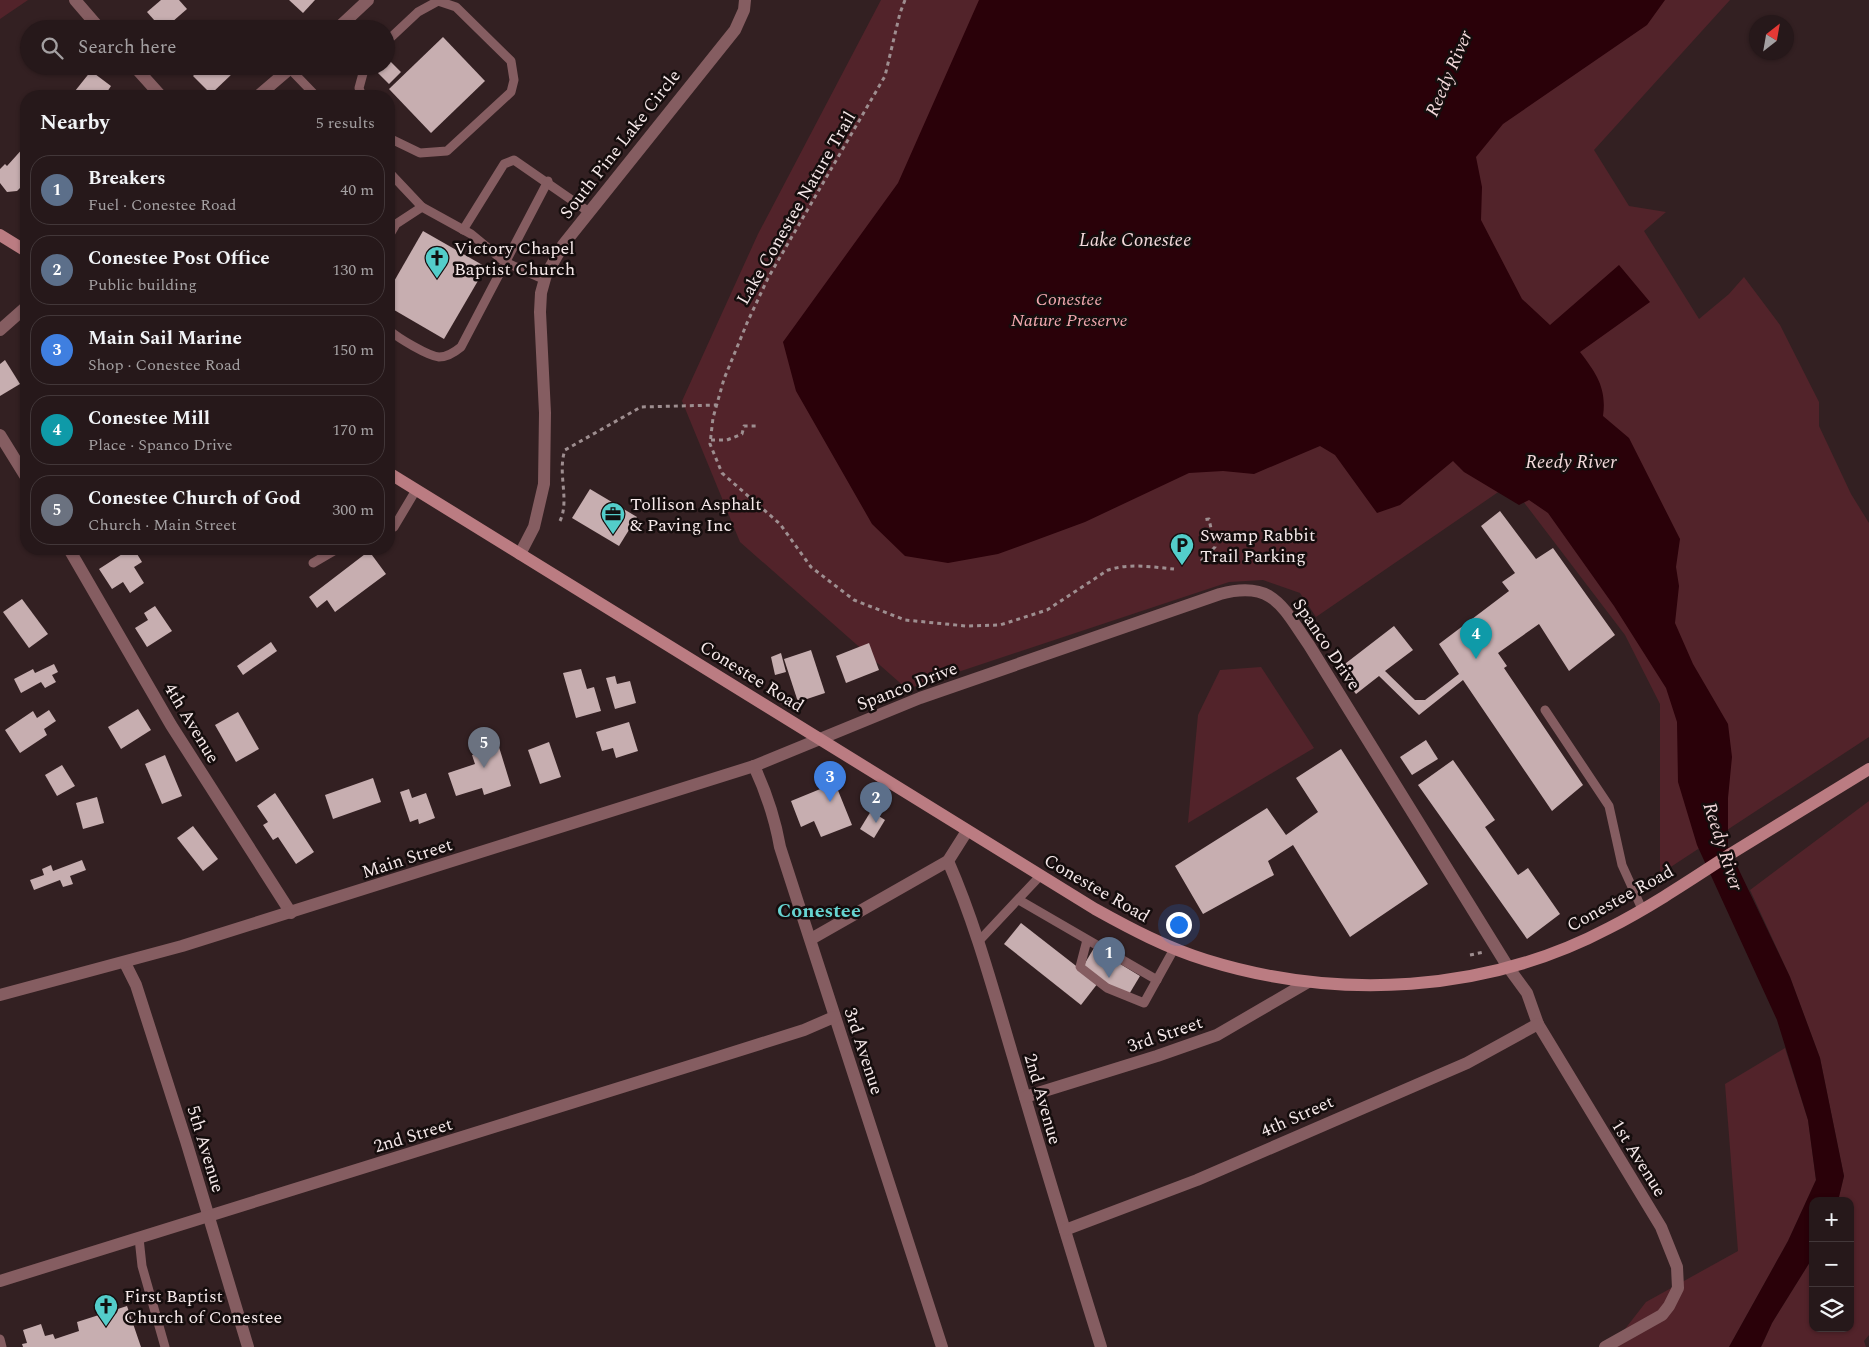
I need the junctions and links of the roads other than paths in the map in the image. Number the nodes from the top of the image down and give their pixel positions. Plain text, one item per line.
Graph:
1 (75, 0) edge
2 (368, 0) edge
3 (745, 0) edge
4 (92, 20) edge
5 (346, 20) edge
6 (395, 34) edge
7 (142, 75) edge
8 (283, 75) edge
9 (297, 75) edge
10 (362, 75) edge
11 (156, 90) edge
12 (265, 90) edge
13 (311, 90) edge
14 (360, 90) edge
15 (395, 141) edge
16 (395, 178) edge
17 (548, 181) junction
18 (422, 207) junction
19 (589, 212) junction
20 (395, 226) edge
21 (463, 230) junction
22 (0, 235) edge
23 (20, 247) edge
24 (504, 262) junction
25 (545, 280) junction
26 (20, 312) edge
27 (0, 330) edge
28 (395, 335) edge
29 (0, 435) edge
30 (20, 467) edge
31 (395, 476) edge
32 (416, 490) junction
33 (395, 525) edge
34 (520, 554) junction
35 (72, 555) edge
36 (327, 555) edge
37 (313, 563) dead end
38 (1546, 710) dead end
39 (820, 739) junction
40 (754, 766) junction
41 (1869, 769) edge
42 (967, 831) junction
43 (948, 862) junction
44 (1040, 876) junction
45 (1019, 900) junction
46 (1642, 909) junction
47 (291, 913) junction
48 (811, 939) junction
49 (1088, 940) junction
50 (978, 942) junction
51 (1174, 949) junction
52 (125, 963) junction
53 (1508, 967) junction
54 (1157, 980) junction
55 (1308, 982) junction
56 (0, 995) edge
57 (834, 1017) junction
58 (1538, 1024) junction
59 (1025, 1097) junction
60 (209, 1217) junction
61 (1065, 1230) junction
62 (139, 1238) junction
63 (0, 1281) edge
64 (0, 1339) edge
65 (2, 1347) edge
66 (165, 1347) edge
67 (248, 1347) edge
68 (942, 1347) edge
69 (1101, 1347) edge
70 (1605, 1347) edge

1 - 4 street
2 - 5 street
3 - 19 street, South Pine Lake Circle
6 - 15 lane
7 - 11 street
8 - 12 street
9 - 13 lane
10 - 14 lane
16 - 18 lane
17 - 19 lane
17 - 21 lane
17 - 24 lane
18 - 20 lane
18 - 21 lane
19 - 25 street, South Pine Lake Circle
21 - 24 lane
22 - 23 main road
24 - 25 lane
24 - 28 lane
25 - 34 street, South Pine Lake Circle
26 - 27 street
29 - 30 street
31 - 32 main road, Conestee Road
32 - 33 lane
32 - 34 main road, Conestee Road
34 - 39 main road, Conestee Road
35 - 47 street, 4th Avenue
36 - 37 lane
38 - 46 lane
39 - 40 street, Main Street
39 - 42 main road, Conestee Road
39 - 53 street, Spanco Drive
40 - 47 street, Main Street
40 - 48 street, 3rd Avenue
41 - 46 main road, Conestee Road
42 - 43 street
42 - 44 main road, Conestee Road
43 - 48 street
43 - 50 street, 2nd Avenue
44 - 45 lane
44 - 51 main road, Conestee Road
45 - 49 lane
45 - 50 lane
46 - 53 main road, Conestee Road
47 - 52 street, Main Street
48 - 57 street, 3rd Avenue
49 - 54 lane
49 - 54 lane
50 - 59 street, 2nd Avenue
51 - 54 lane
51 - 55 main road, Conestee Road
52 - 56 street, Main Street
52 - 60 street, 5th Avenue
53 - 55 main road, Conestee Road
53 - 58 street, 1st Avenue
55 - 59 street, 3rd Street
57 - 60 street, 2nd Street
57 - 68 street, 3rd Avenue
58 - 61 street, 4th Street
58 - 70 street, 1st Avenue
59 - 61 street, 2nd Avenue
60 - 62 street, 2nd Street
60 - 67 street, 5th Avenue
61 - 69 street, 2nd Avenue
62 - 63 street, 2nd Street
62 - 66 lane
64 - 65 lane

